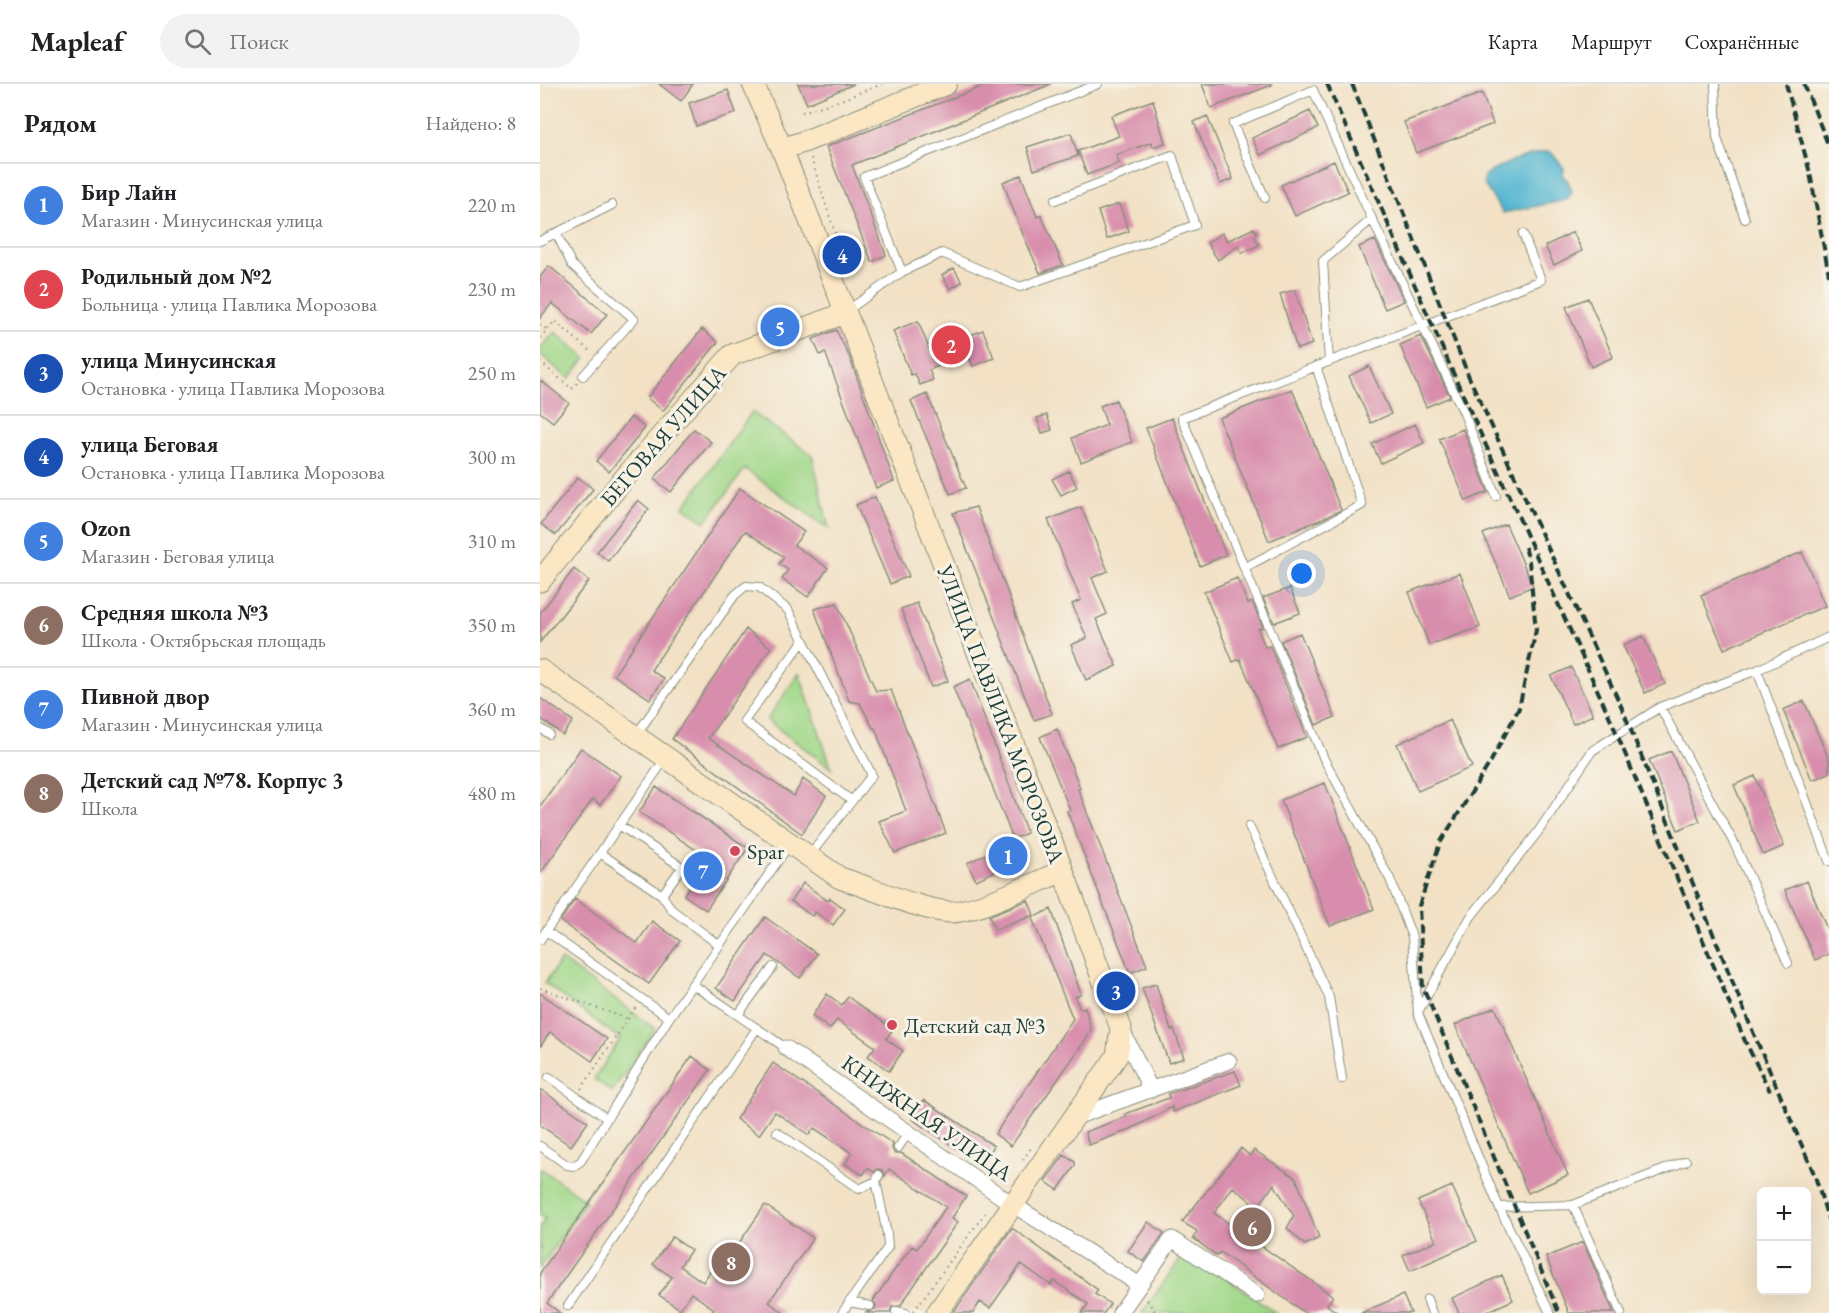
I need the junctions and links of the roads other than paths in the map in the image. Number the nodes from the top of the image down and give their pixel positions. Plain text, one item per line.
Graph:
1 (753, 84) edge
2 (946, 84) edge
3 (1098, 84) edge
4 (1715, 84) edge
5 (782, 149) junction
6 (1265, 198) dead end
7 (1055, 200) dead end
8 (612, 205) dead end
9 (1372, 219) junction
10 (1745, 219) dead end
11 (556, 233) junction
12 (1523, 234) dead end
13 (540, 241) edge
14 (902, 272) junction
15 (845, 313) junction
16 (1423, 325) junction
17 (1329, 362) junction
18 (1316, 366) junction
19 (584, 376) road end
20 (1496, 496) dead end
21 (1244, 568) junction
22 (540, 581) edge
23 (1829, 637) edge
24 (804, 640) junction
25 (540, 670) edge
26 (1757, 670) junction
27 (1660, 707) junction
28 (540, 728) edge
29 (549, 734) dead end
30 (635, 736) junction
31 (666, 758) junction
32 (852, 801) junction
33 (619, 825) junction
34 (1249, 826) dead end
35 (790, 843) junction
36 (600, 853) junction
37 (809, 856) junction
38 (1829, 861) edge
39 (1063, 871) junction
40 (662, 895) junction
41 (546, 931) junction
42 (540, 940) edge
43 (719, 945) junction
44 (1788, 963) dead end
45 (772, 967) dead end
46 (692, 984) junction
47 (1418, 1013) junction
48 (738, 1015) junction
49 (669, 1018) junction
50 (757, 1028) junction
51 (1120, 1028) junction
52 (786, 1048) joint
53 (1229, 1061) dead end
54 (549, 1077) dead end
55 (1342, 1079) dead end
56 (1151, 1090) junction
57 (606, 1118) junction
58 (1073, 1118) junction
59 (777, 1132) dead end
60 (909, 1132) junction
61 (540, 1146) edge
62 (898, 1148) dead end
63 (1686, 1161) dead end
64 (1006, 1199) junction
65 (1573, 1206) junction
66 (1499, 1207) junction
67 (1140, 1285) junction
68 (1257, 1295) dead end
69 (1427, 1299) dead end
70 (849, 1302) junction
71 (568, 1306) dead end
72 (870, 1306) dead end
73 (896, 1311) dead end
74 (842, 1313) edge
75 (906, 1313) edge
76 (937, 1313) edge
77 (1120, 1313) edge
78 (1432, 1313) edge
79 (1550, 1313) edge
80 (1621, 1313) edge

1 - 5 street, УЛИЦА ПАВЛИКА МОРОЗОВА
2 - 5 street
3 - 14 lane
4 - 10 lane
5 - 15 street, УЛИЦА ПАВЛИКА МОРОЗОВА
6 - 9 lane
7 - 14 lane
8 - 11 lane
9 - 16 lane
9 - 17 lane
11 - 13 lane
11 - 19 lane
12 - 16 lane
14 - 15 lane
15 - 22 street, БЕГОВАЯ УЛИЦА
15 - 39 street, УЛИЦА ПАВЛИКА МОРОЗОВА
16 - 17 lane
16 - 20 lane
17 - 18 lane
18 - 21 lane
18 - 21 lane
21 - 47 lane
23 - 26 lane
24 - 30 lane
24 - 32 lane
24 - 32 lane
25 - 30 street
26 - 27 lane
26 - 38 lane
27 - 44 lane
27 - 47 lane
28 - 29 lane
30 - 31 street
31 - 33 lane
31 - 35 street
32 - 37 lane
33 - 36 lane
33 - 40 lane
34 - 55 lane
35 - 37 street
35 - 43 lane
36 - 40 lane
36 - 41 lane
37 - 39 street
39 - 51 street, УЛИЦА ПАВЛИКА МОРОЗОВА
40 - 43 lane
41 - 42 lane
41 - 49 lane
43 - 46 lane
45 - 48 lane
46 - 48 lane, КНИЖНАЯ УЛИЦА
46 - 49 lane
47 - 66 lane
48 - 50 lane, КНИЖНАЯ УЛИЦА
49 - 57 lane
50 - 52 lane, КНИЖНАЯ УЛИЦА
50 - 71 lane
51 - 56 street
51 - 58 street, УЛИЦА ПАВЛИКА МОРОЗОВА
52 - 60 street, КНИЖНАЯ УЛИЦА
53 - 56 street
54 - 57 lane
56 - 58 street
57 - 61 lane
58 - 64 street, УЛИЦА ПАВЛИКА МОРОЗОВА
59 - 70 lane
60 - 62 lane
60 - 64 street, КНИЖНАЯ УЛИЦА
63 - 65 lane
64 - 67 street, КНИЖНАЯ УЛИЦА
64 - 76 street, УЛИЦА ПАВЛИКА МОРОЗОВА
65 - 66 lane
65 - 80 lane
66 - 79 lane
67 - 68 street
67 - 77 street
69 - 78 lane
70 - 72 lane
70 - 74 lane
73 - 75 lane

